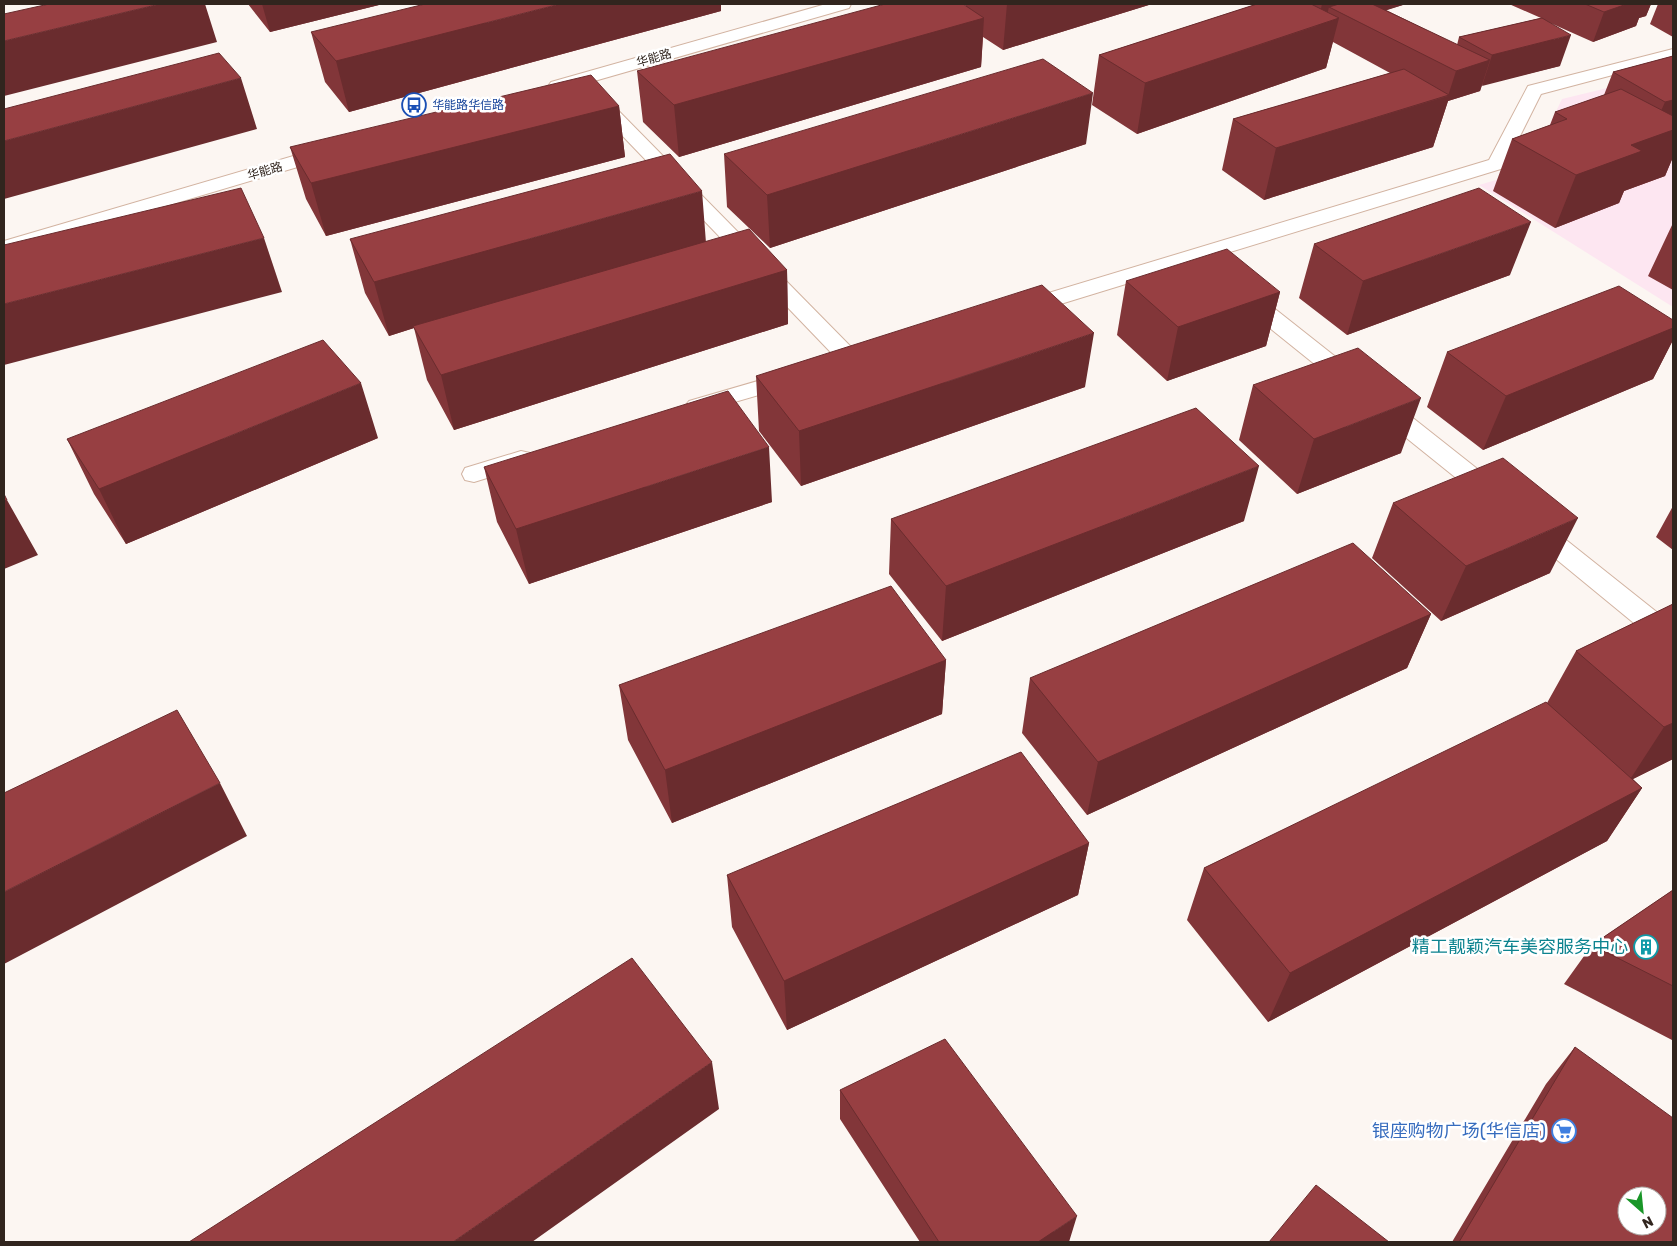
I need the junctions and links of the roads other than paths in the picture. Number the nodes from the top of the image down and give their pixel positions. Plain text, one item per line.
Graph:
1 (843, 4) edge
2 (1673, 54) edge
3 (578, 80) junction
4 (542, 90) edge
5 (347, 147) edge
6 (4, 248) edge
7 (1195, 256) junction
8 (1004, 314) edge
9 (682, 411) edge
10 (540, 454) edge
11 (474, 474) dead end
12 (1673, 640) edge

1 - 3 street, 华能路
2 - 7 street
3 - 4 street, 华能路
3 - 9 street
5 - 6 street, 华能路
7 - 8 street
7 - 12 street
10 - 11 street

